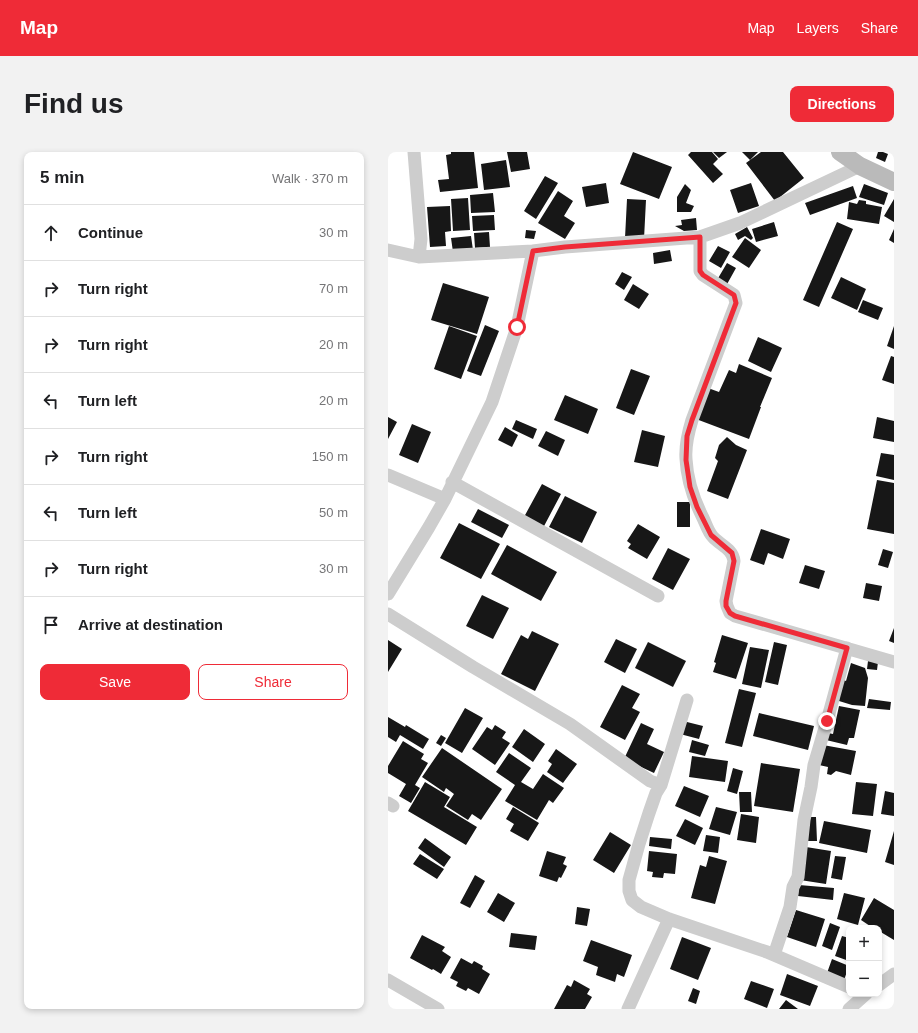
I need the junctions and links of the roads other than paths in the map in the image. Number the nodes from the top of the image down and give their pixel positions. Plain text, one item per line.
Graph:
1 (414, 152) edge
2 (840, 152) edge
3 (860, 166) junction
4 (894, 182) edge
5 (700, 237) junction
6 (388, 250) edge
7 (533, 251) junction
8 (419, 257) junction
9 (388, 475) edge
10 (452, 482) junction
11 (444, 500) junction
12 (388, 594) edge
13 (658, 596) dead end
14 (388, 614) edge
15 (847, 648) junction
16 (894, 662) edge
17 (687, 700) dead end
18 (661, 785) junction
19 (669, 919) junction
20 (774, 955) junction
21 (894, 974) edge
22 (388, 980) edge
23 (882, 982) edge
24 (846, 986) edge
25 (862, 997) edge
26 (438, 1009) edge
27 (628, 1009) edge
28 (850, 1009) edge

1 - 8 street
2 - 3 main road
3 - 4 main road
3 - 5 street
5 - 7 street
5 - 15 street
6 - 8 street
7 - 8 street
7 - 10 street
9 - 11 street
10 - 11 street
10 - 13 street
11 - 12 street
14 - 18 street
15 - 16 street
15 - 20 street
17 - 18 street
18 - 19 street
19 - 20 street
19 - 27 street
20 - 24 street
21 - 23 street
22 - 26 street
25 - 28 street

